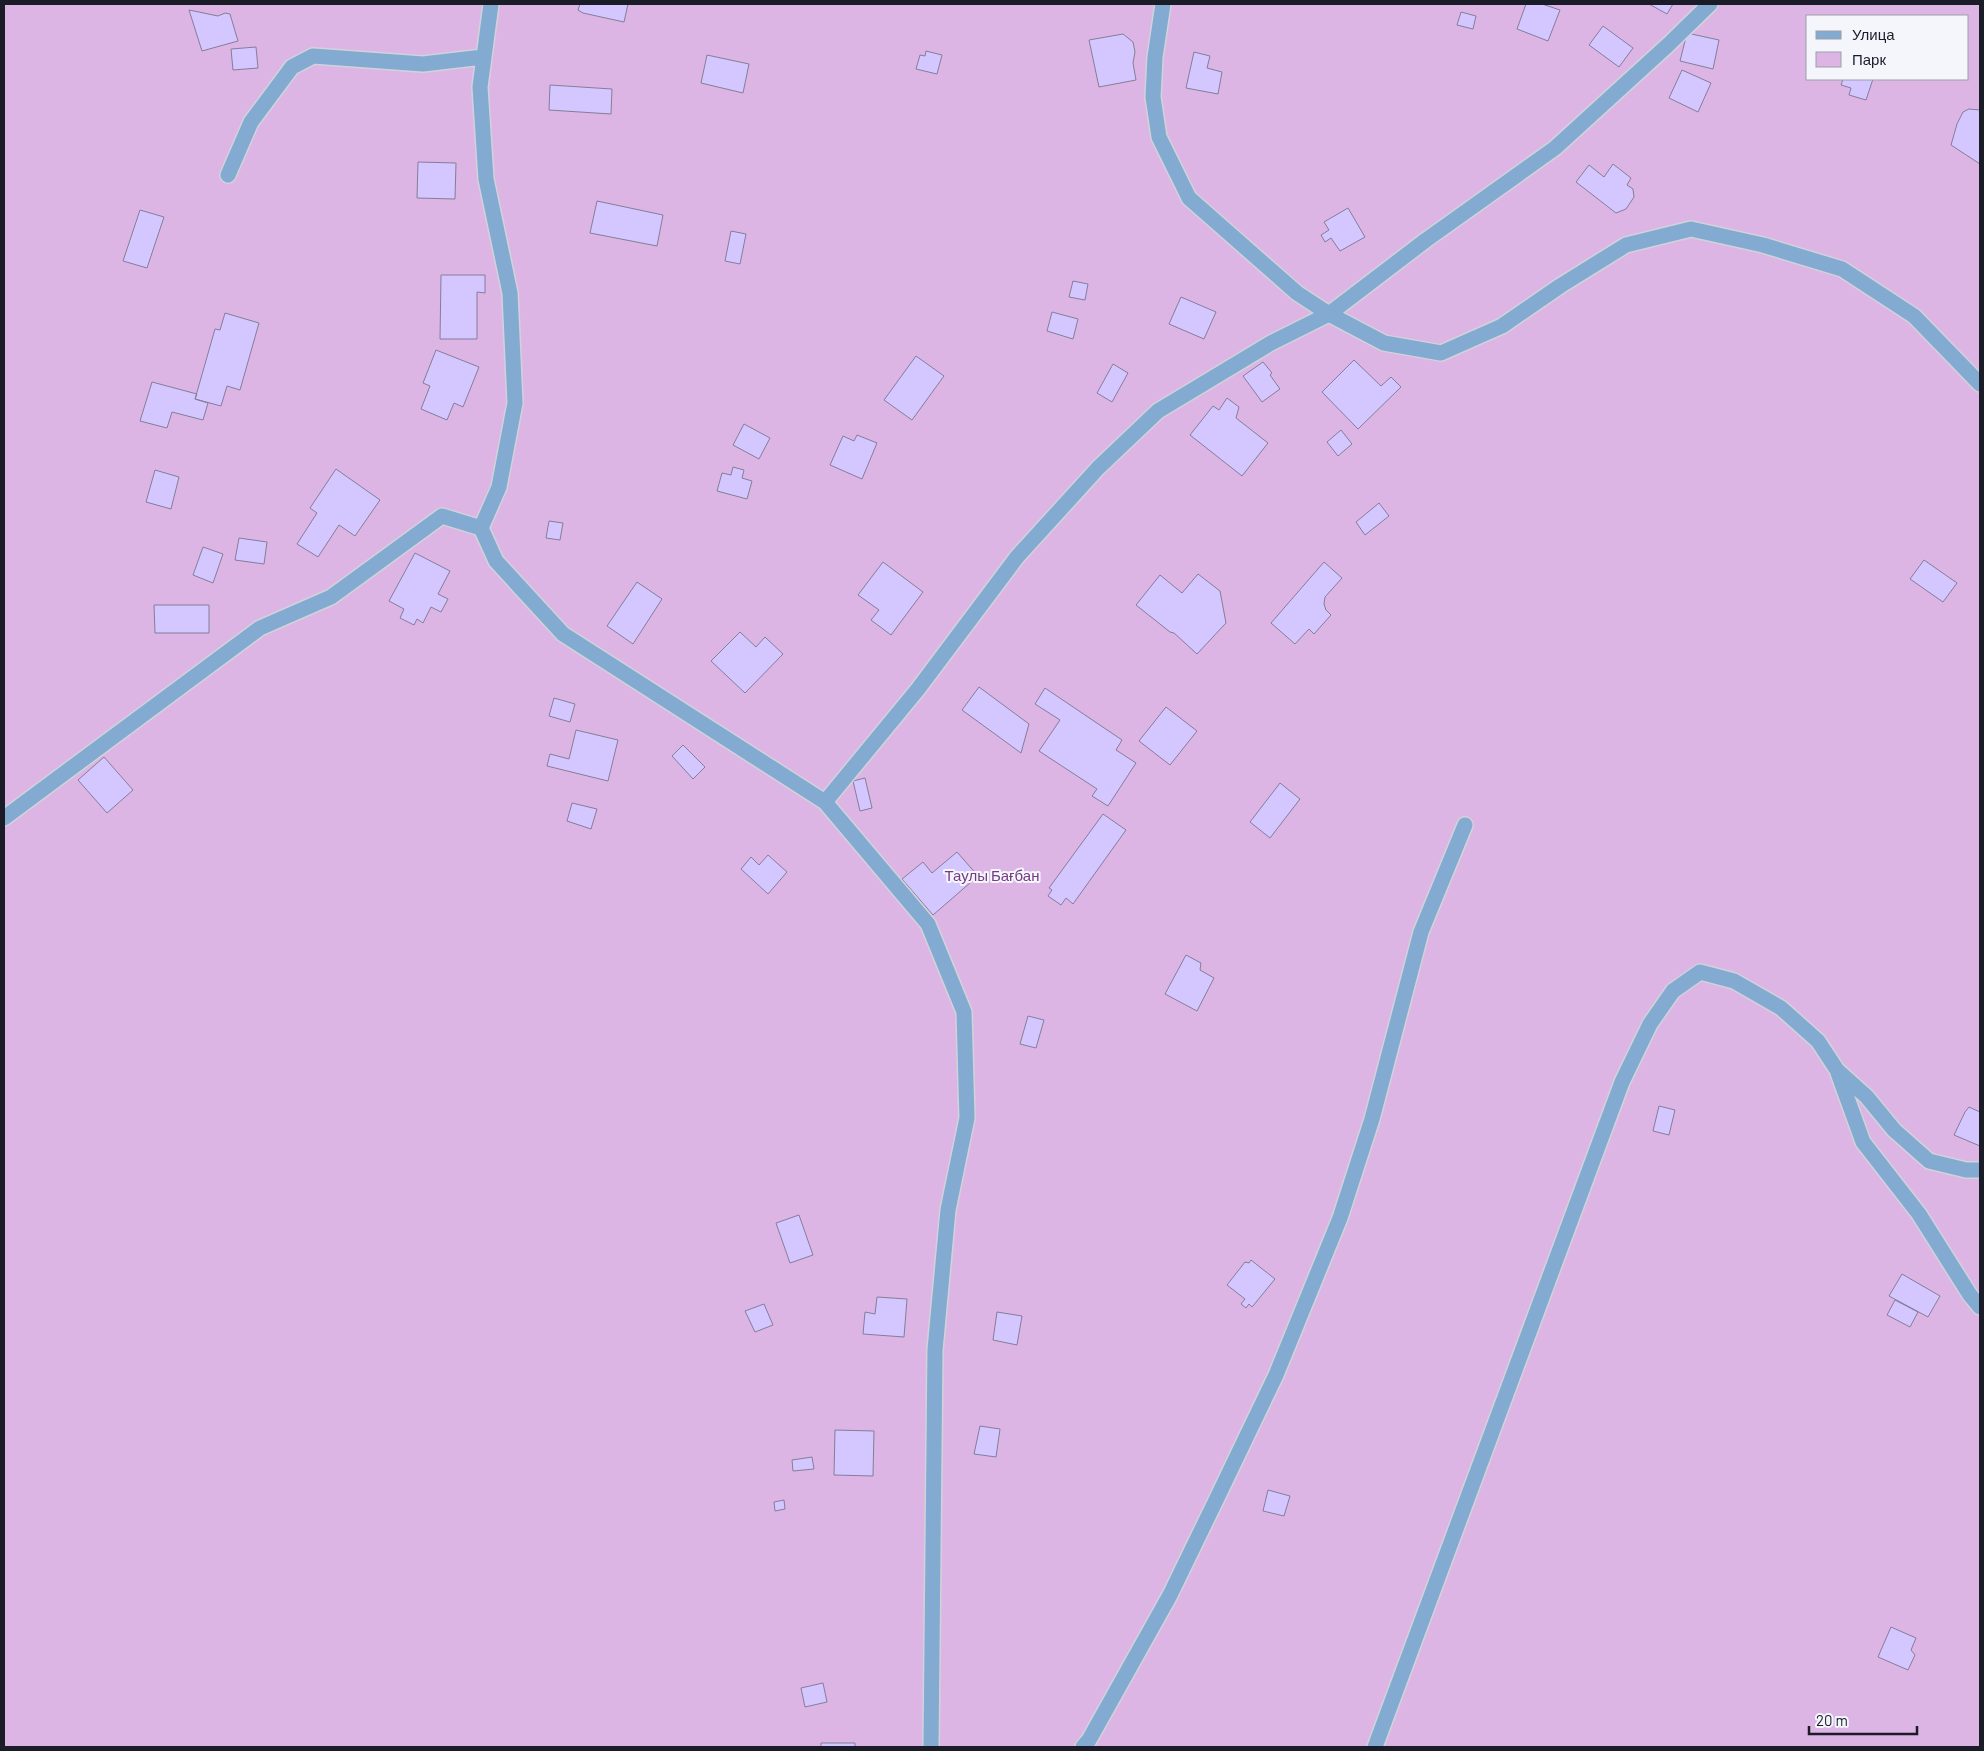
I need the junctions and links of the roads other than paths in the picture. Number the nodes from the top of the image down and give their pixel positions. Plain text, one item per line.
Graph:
1 (491, 4) edge
2 (1163, 4) edge
3 (1710, 4) edge
4 (484, 57) junction
5 (228, 175) dead end
6 (1329, 314) junction
7 (1980, 384) edge
8 (481, 528) junction
9 (825, 802) junction
10 (4, 818) edge
11 (1465, 825) dead end
12 (1837, 1070) junction
13 (1980, 1170) edge
14 (1980, 1307) edge
15 (932, 1747) edge
16 (1083, 1747) edge
17 (1375, 1747) edge

1 - 4 street
2 - 6 street
3 - 6 street
4 - 5 street
4 - 8 street
6 - 7 street
6 - 9 street
8 - 9 street
8 - 10 street
9 - 15 street
11 - 16 street
12 - 13 street
12 - 14 street
12 - 17 street

